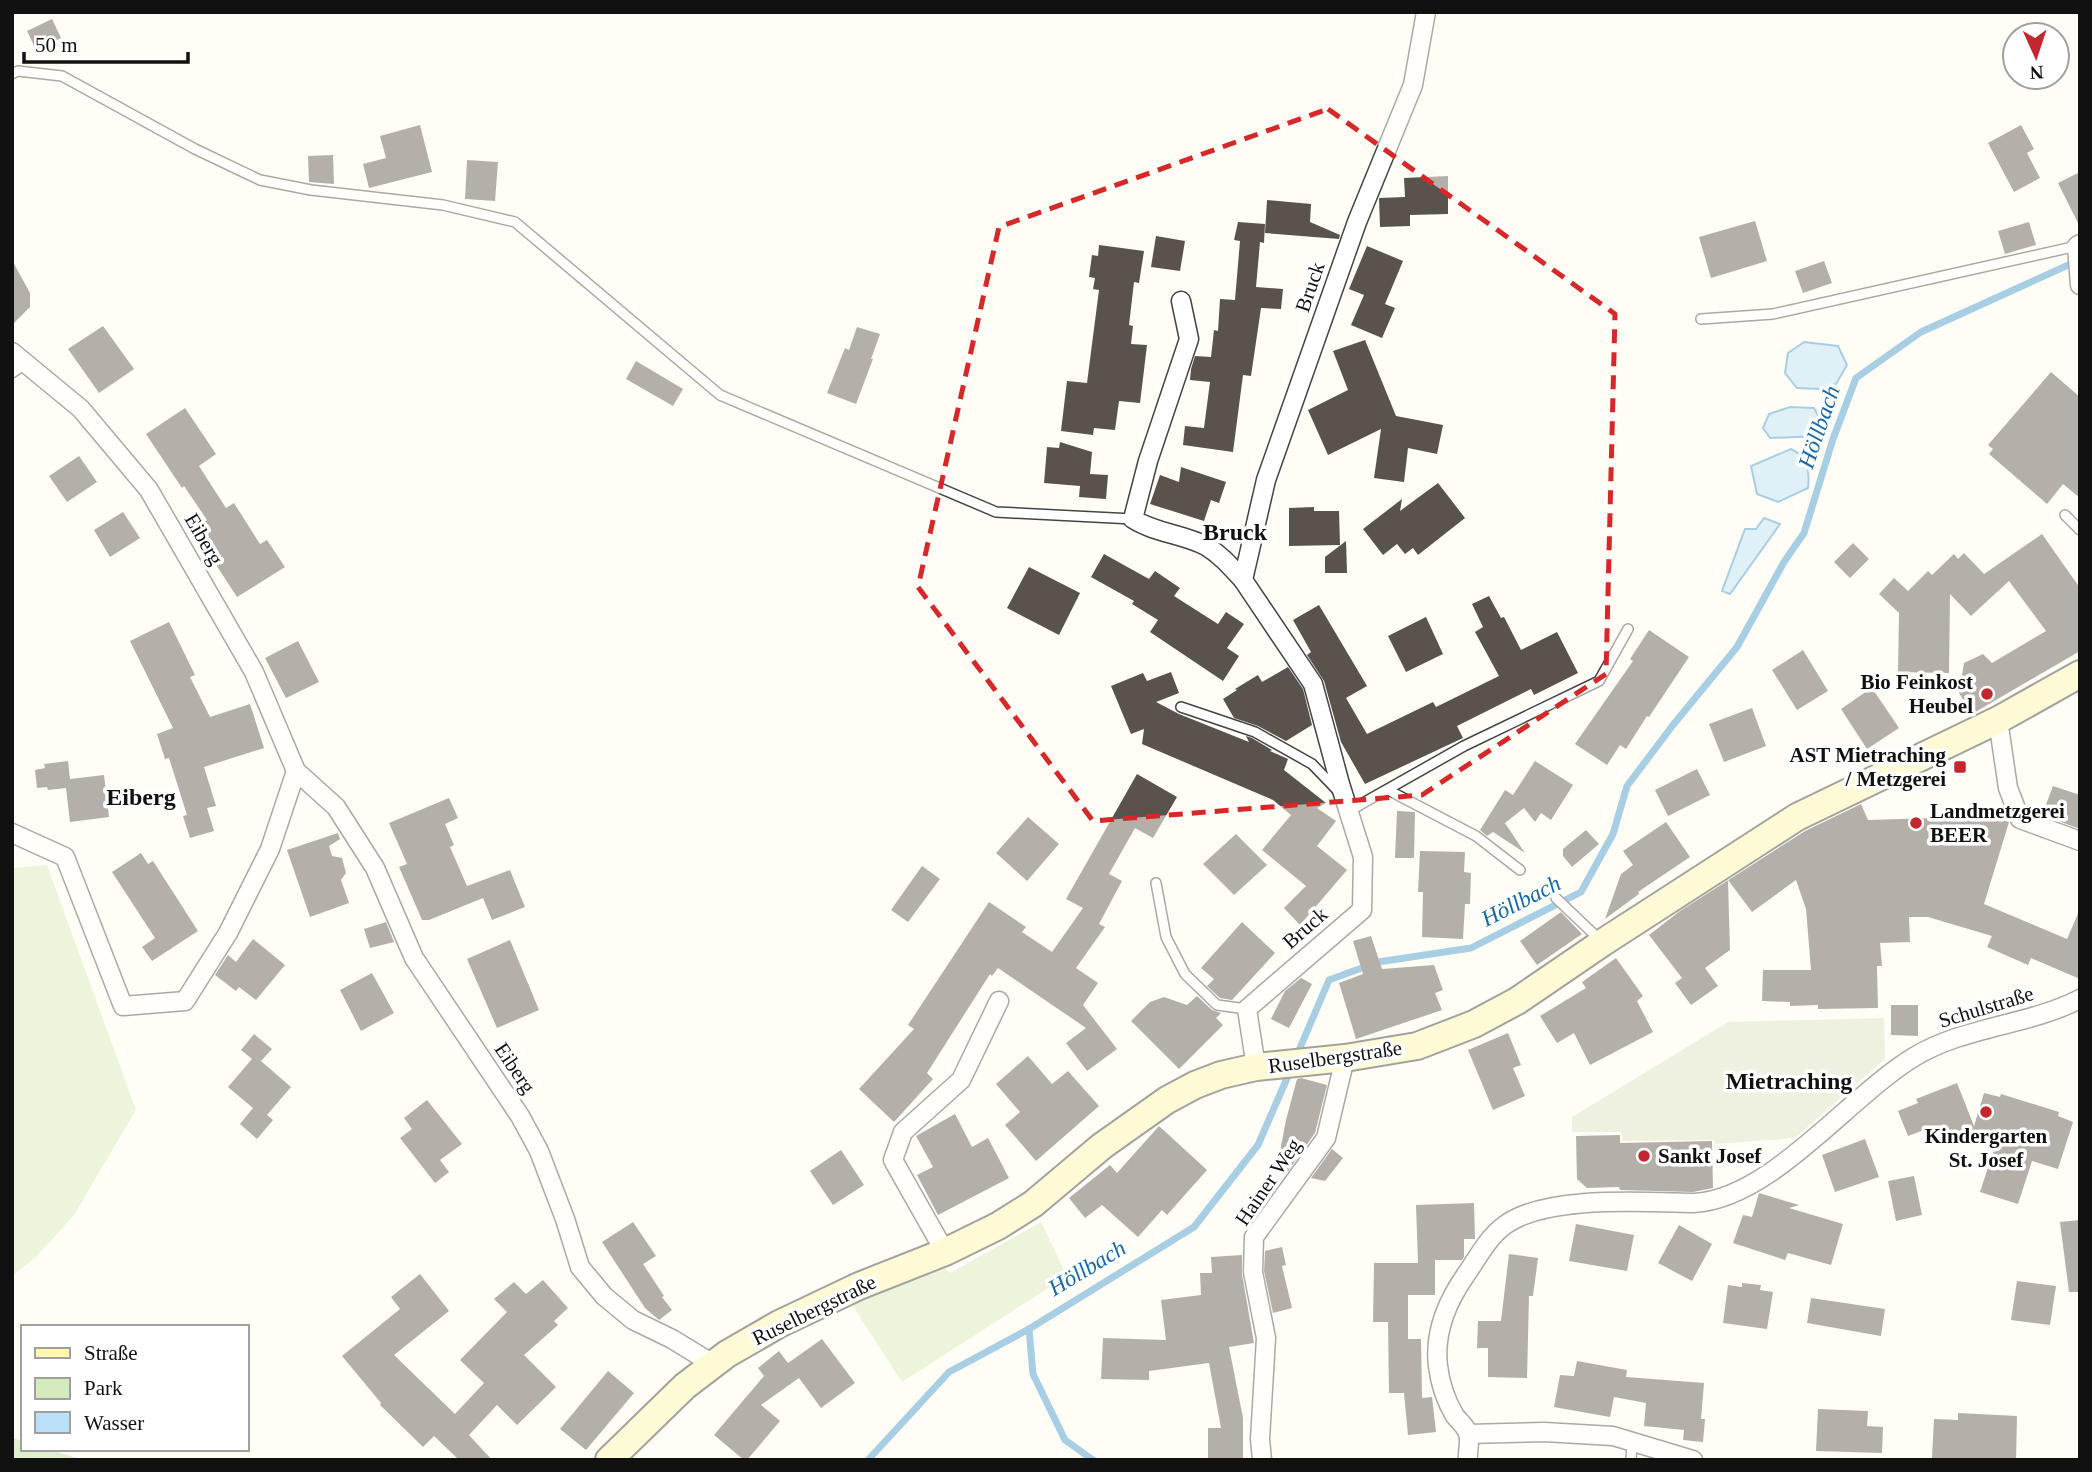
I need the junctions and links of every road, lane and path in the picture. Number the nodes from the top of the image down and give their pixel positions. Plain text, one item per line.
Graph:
1 (1426, 12) edge
2 (12, 74) edge
3 (2078, 246) edge
4 (2079, 281) edge
5 (1181, 301) dead end
6 (1702, 319) dead end
7 (17, 362) edge
8 (2065, 515) dead end
9 (1133, 519) junction
10 (2080, 530) edge
11 (1243, 580) junction
12 (1628, 629) dead end
13 (2080, 674) edge
14 (1181, 707) dead end
15 (1998, 720) junction
16 (296, 771) junction
17 (1388, 790) junction
18 (1346, 804) junction
19 (12, 833) edge
20 (2080, 841) edge
21 (1520, 870) dead end
22 (1156, 883) dead end
23 (1556, 898) dead end
24 (1602, 943) junction
25 (2080, 999) edge
26 (999, 1001) dead end
27 (1247, 1009) junction
28 (1345, 1058) junction
29 (1267, 1066) junction
30 (944, 1252) junction
31 (713, 1364) junction
32 (1468, 1434) junction
33 (1260, 1439) junction
34 (1631, 1451) edge
35 (609, 1460) edge
36 (1262, 1460) edge
37 (1275, 1460) edge
38 (1468, 1460) edge
39 (1693, 1460) edge

1 - 11 street, Bruck
2 - 9 lane
3 - 4 street
3 - 6 lane
5 - 9 street
7 - 16 street, Eiberg
8 - 10 lane
9 - 11 street, Bruck
11 - 18 street, Bruck
12 - 17 lane
13 - 15 main road, Ruselbergstraße
14 - 18 lane, Bruck
15 - 20 street
15 - 24 main road, Ruselbergstraße
16 - 19 street
16 - 31 street, Eiberg
17 - 18 lane
17 - 21 lane
18 - 27 street, Bruck
22 - 27 lane
23 - 24 lane
24 - 28 main road, Ruselbergstraße
25 - 32 street, Schulstraße
26 - 30 street
27 - 29 street
28 - 29 main road, Ruselbergstraße
28 - 33 street, Hainer Weg
29 - 30 main road, Ruselbergstraße
30 - 31 main road, Ruselbergstraße
31 - 35 main road, Ruselbergstraße
32 - 34 street
32 - 38 street
33 - 36 street, Hainer Weg
33 - 37 street
34 - 39 street

